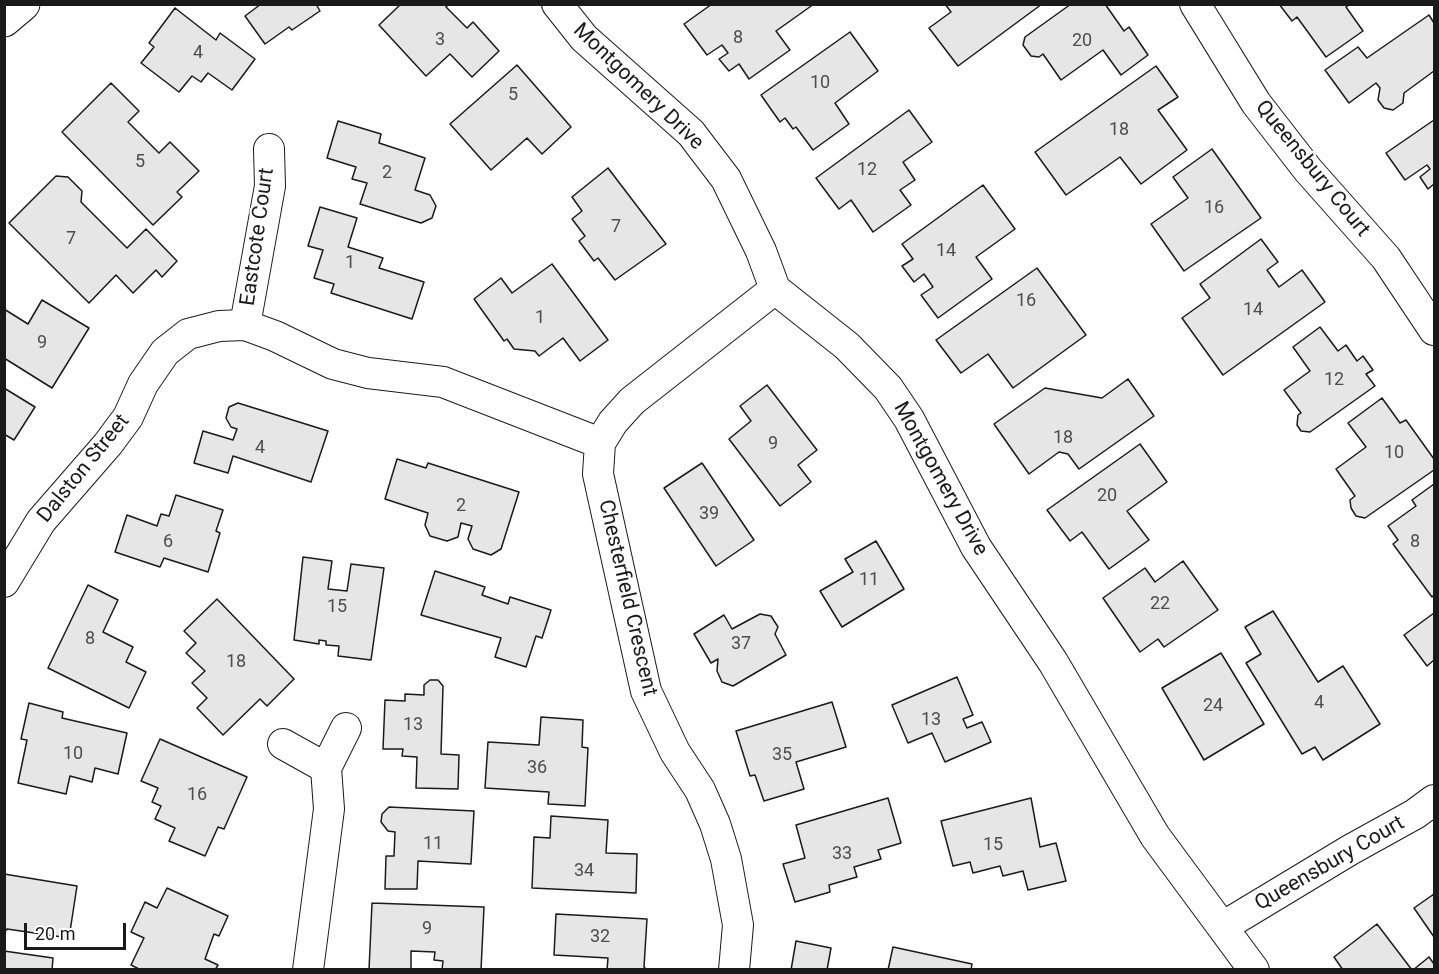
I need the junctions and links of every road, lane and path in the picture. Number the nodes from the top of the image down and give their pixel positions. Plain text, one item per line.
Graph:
1 (12, 4) edge
2 (23, 4) edge
3 (557, 4) edge
4 (1196, 4) edge
5 (4, 18) edge
6 (269, 149) dead end
7 (775, 289) junction
8 (245, 325) junction
9 (1434, 330) edge
10 (600, 443) junction
11 (4, 582) edge
12 (346, 728) dead end
13 (283, 744) dead end
14 (326, 768) junction
15 (1434, 800) edge
16 (1224, 926) junction
17 (308, 969) edge
18 (734, 969) edge
19 (1254, 969) edge

1 - 5 main road
2 - 5 main road
3 - 7 street, Montgomery Drive
4 - 9 street, Queensbury Court
6 - 8 street, Eastcote Court
7 - 10 street, Chesterfield Crescent
7 - 16 street, Montgomery Drive
8 - 10 street, Dalston Street
8 - 11 street, Dalston Street
10 - 18 street, Chesterfield Crescent
12 - 14 street
13 - 14 street
14 - 17 street
15 - 16 street, Queensbury Court
16 - 19 street, Montgomery Drive

